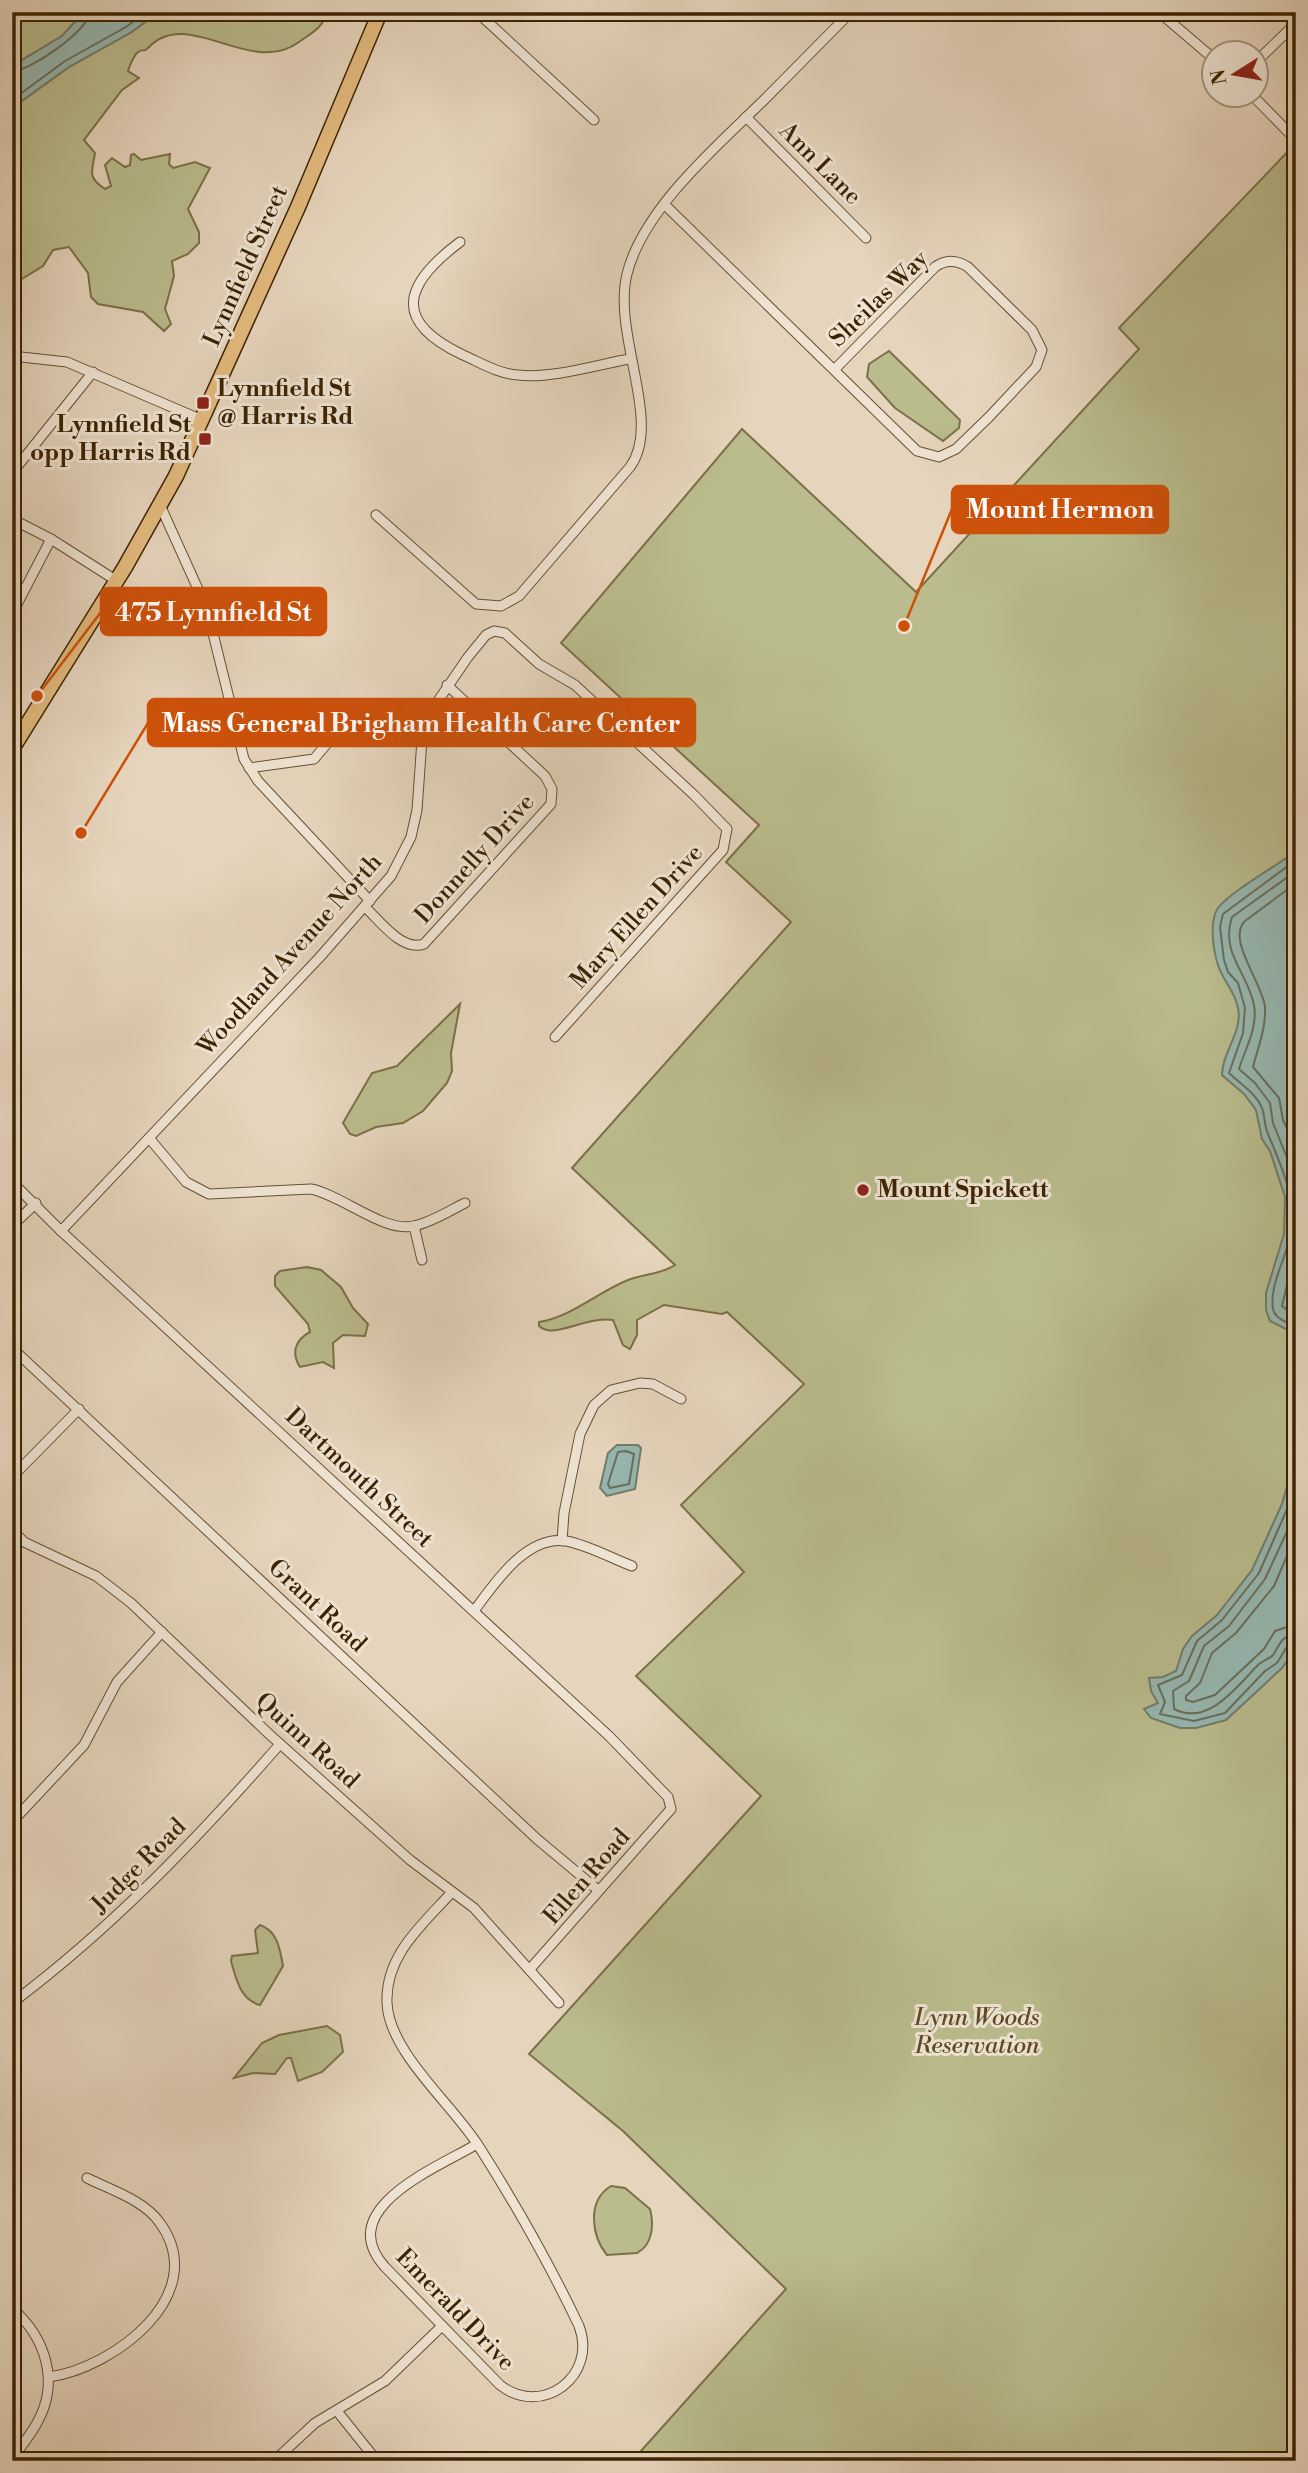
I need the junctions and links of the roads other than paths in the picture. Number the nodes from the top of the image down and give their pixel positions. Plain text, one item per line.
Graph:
1 (380, 12) edge
2 (477, 12) edge
3 (851, 12) edge
4 (1159, 12) edge
5 (1296, 23) edge
6 (1200, 48) edge
7 (1270, 48) edge
8 (1265, 108) edge
9 (746, 117) junction
10 (594, 120) dead end
11 (1296, 140) edge
12 (665, 205) junction
13 (866, 238) dead end
14 (460, 242) dead end
15 (12, 356) edge
16 (629, 359) junction
17 (834, 370) junction
18 (93, 372) junction
19 (202, 420) junction
20 (12, 473) edge
21 (160, 505) junction
22 (376, 515) dead end
23 (12, 519) edge
24 (51, 539) junction
25 (117, 581) junction
26 (12, 614) edge
27 (494, 631) joint
28 (447, 685) junction
29 (357, 708) dead end
30 (12, 749) edge
31 (249, 768) junction
32 (367, 904) junction
33 (555, 1037) dead end
34 (149, 1138) junction
35 (12, 1182) edge
36 (36, 1203) junction
37 (464, 1203) dead end
38 (12, 1226) edge
39 (414, 1226) junction
40 (61, 1231) junction
41 (422, 1261) dead end
42 (12, 1348) edge
43 (681, 1399) dead end
44 (79, 1409) junction
45 (12, 1476) edge
46 (12, 1530) edge
47 (562, 1541) junction
48 (632, 1566) dead end
49 (474, 1611) junction
50 (162, 1632) junction
51 (280, 1744) junction
52 (671, 1809) joint
53 (12, 1822) edge
54 (598, 1890) junction
55 (452, 1892) junction
56 (530, 1969) junction
57 (12, 2003) edge
58 (559, 2003) dead end
59 (477, 2144) junction
60 (87, 2178) dead end
61 (12, 2308) edge
62 (442, 2326) junction
63 (49, 2377) junction
64 (337, 2411) junction
65 (12, 2460) edge
66 (274, 2461) edge
67 (377, 2461) edge

1 - 19 main road, Lynnfield Street
2 - 10 street
3 - 9 street
4 - 6 street
5 - 7 street
8 - 11 street
9 - 12 street
9 - 13 street, Ann Lane
12 - 16 street
12 - 17 street, Sheilas Way
14 - 16 street
15 - 18 street
16 - 22 street
17 - 17 street, Sheilas Way
18 - 19 street
18 - 20 street
19 - 21 main road, Lynnfield Street
21 - 25 main road, Lynnfield Street
21 - 31 street
23 - 24 street
24 - 25 street
24 - 26 street
25 - 30 main road, Lynnfield Street
27 - 28 street, Woodland Avenue North
27 - 33 street, Mary Ellen Drive
28 - 32 street, Woodland Avenue North
28 - 32 street, Donnelly Drive
29 - 31 street
31 - 32 street
32 - 34 street, Woodland Avenue North
34 - 39 street
34 - 40 street, Woodland Avenue North
35 - 36 street, Dartmouth Street
36 - 38 street
36 - 40 street, Dartmouth Street
37 - 39 street
39 - 41 street
40 - 49 street, Dartmouth Street
42 - 44 street, Grant Road
43 - 47 street
44 - 45 street
44 - 54 street, Grant Road
46 - 50 street, Quinn Road
47 - 48 street
47 - 49 street
49 - 52 street, Dartmouth Street
50 - 51 street, Quinn Road
50 - 53 street
51 - 55 street, Quinn Road
51 - 57 street, Judge Road
52 - 54 street, Ellen Road
54 - 56 street, Ellen Road
55 - 56 street, Quinn Road
55 - 59 street, Emerald Drive
56 - 58 street, Quinn Road
59 - 62 street, Emerald Drive
59 - 62 street, Emerald Drive
60 - 63 street
61 - 63 street
62 - 64 street
63 - 65 street
64 - 66 street
64 - 67 street

